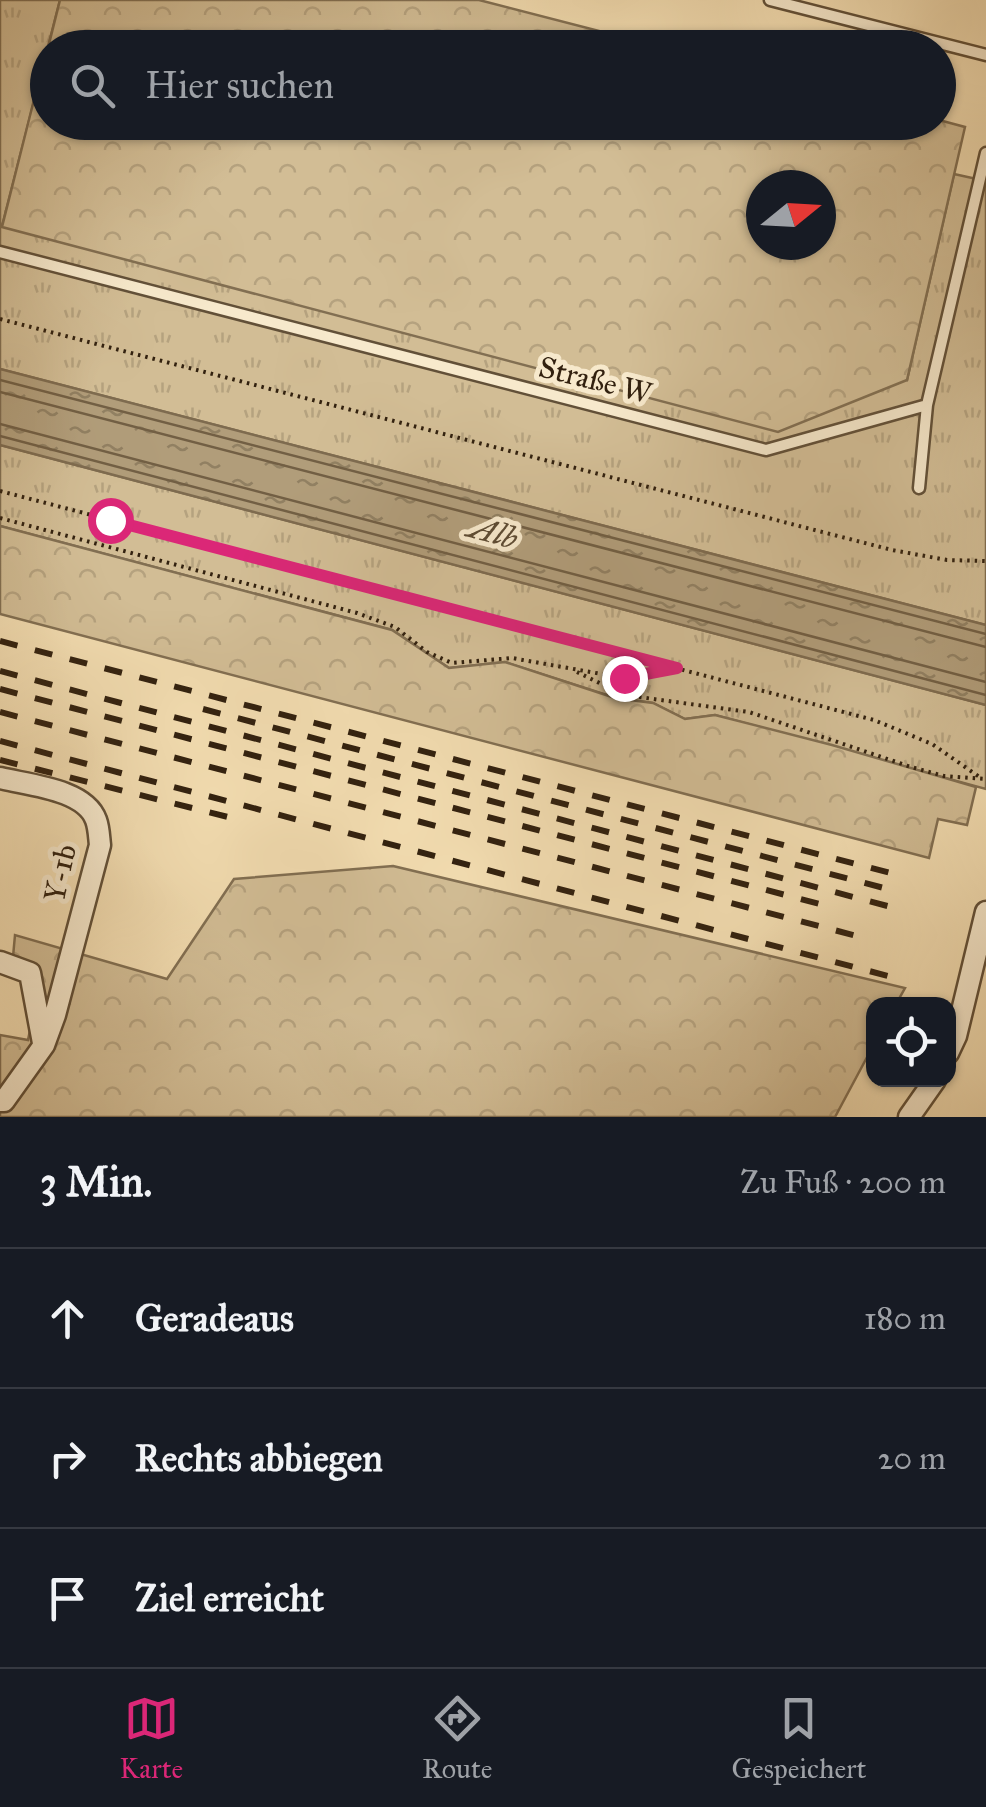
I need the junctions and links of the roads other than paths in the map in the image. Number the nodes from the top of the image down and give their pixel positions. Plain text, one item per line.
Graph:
1 (770, 0) edge
2 (888, 30) edge
3 (956, 47) edge
4 (986, 55) edge
5 (986, 158) edge
6 (0, 252) edge
7 (927, 405) junction
8 (920, 488) dead end
9 (0, 778) edge
10 (986, 912) edge
11 (0, 962) edge
12 (956, 1036) edge
13 (44, 1045) junction
14 (930, 1087) edge
15 (0, 1102) edge
16 (909, 1117) edge

1 - 2 lane
3 - 4 lane
5 - 7 lane
6 - 7 lane, Straße W
7 - 8 lane
9 - 13 street, Y-1b
10 - 12 street
11 - 13 street
13 - 15 street
14 - 16 street

